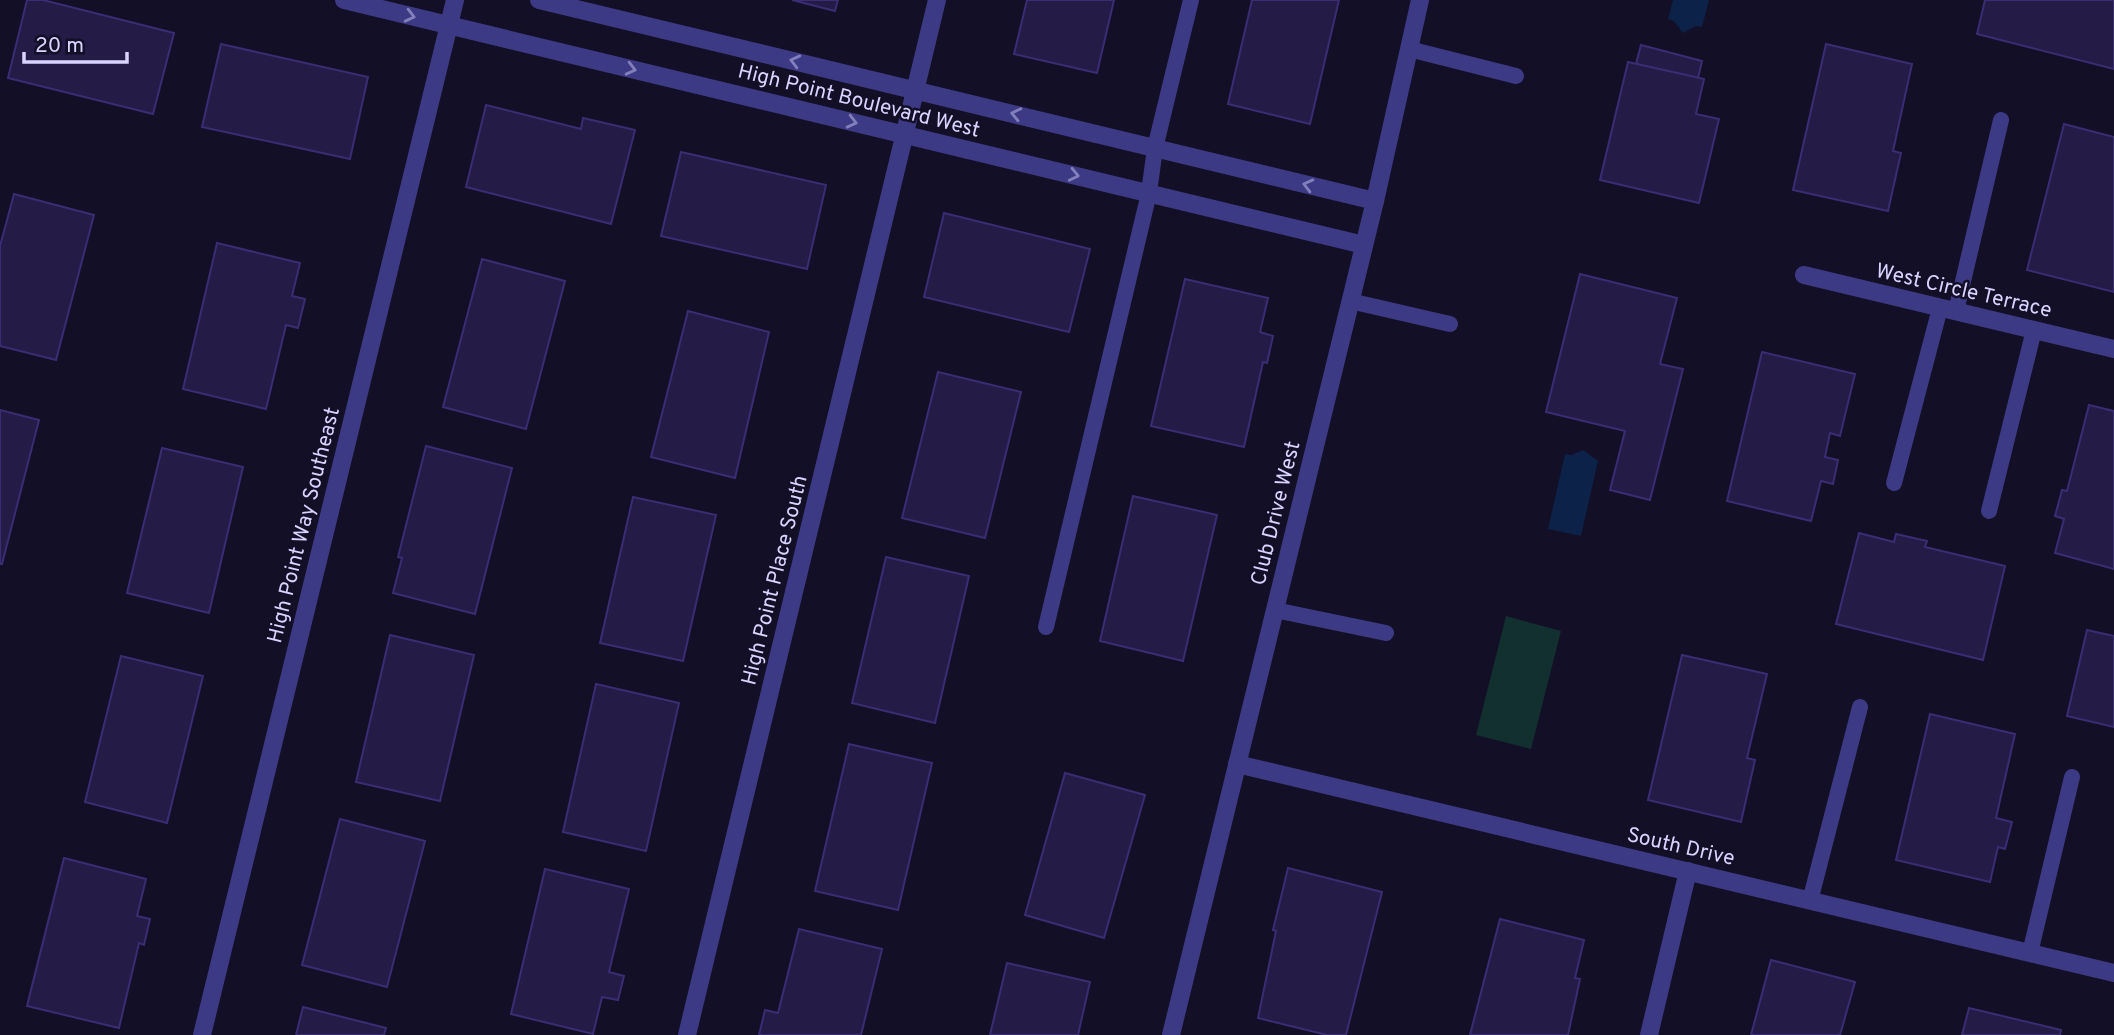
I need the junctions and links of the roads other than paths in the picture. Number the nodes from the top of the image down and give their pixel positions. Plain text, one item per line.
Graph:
1 (344, 0) edge
2 (455, 0) edge
3 (539, 0) edge
4 (936, 0) edge
5 (1191, 0) edge
6 (1420, 0) edge
7 (449, 25) junction
8 (1409, 49) junction
9 (1516, 76) dead end
10 (915, 90) junction
11 (2001, 120) dead end
12 (905, 135) junction
13 (1155, 148) junction
14 (1149, 193) junction
15 (1375, 201) junction
16 (1364, 245) junction
17 (1804, 275) dead end
18 (1350, 301) junction
19 (1948, 309) junction
20 (1450, 324) dead end
21 (2034, 330) junction
22 (2114, 349) edge
23 (1894, 483) dead end
24 (1989, 511) dead end
25 (1275, 610) junction
26 (1046, 627) dead end
27 (1386, 633) dead end
28 (1860, 707) dead end
29 (1237, 764) junction
30 (2073, 777) dead end
31 (1688, 871) junction
32 (1810, 901) junction
33 (2030, 953) junction
34 (2114, 973) edge
35 (202, 1035) edge
36 (687, 1035) edge
37 (1171, 1035) edge
38 (1649, 1035) edge

1 -> 7 street, High Point Boulevard West
2 - 7 street, High Point Way Southeast
10 -> 3 street, High Point Boulevard West
4 - 10 street, High Point Place South
5 - 13 lane
6 - 8 street, Club Drive West
7 -> 12 street, High Point Boulevard West
7 - 35 street, High Point Way Southeast
8 - 9 lane
8 - 15 street, Club Drive West
10 - 12 street, High Point Place South
13 -> 10 street, High Point Boulevard West
11 - 19 lane
12 -> 14 street, High Point Boulevard West
12 - 36 street, High Point Place South
13 - 14 lane
15 -> 13 street, High Point Boulevard West
14 - 16 street, High Point Boulevard West
14 - 26 lane
15 - 16 street, Club Drive West
16 - 18 street, Club Drive West
17 - 19 street, West Circle Terrace
18 - 20 lane
18 - 25 street, Club Drive West
19 - 21 street, West Circle Terrace
19 - 23 lane
21 - 22 street, West Circle Terrace
21 - 24 lane
25 - 27 lane
25 - 29 street, Club Drive West
28 - 32 lane
29 - 31 street, South Drive
29 - 37 street, Club Drive West
30 - 33 lane
31 - 32 street, South Drive
31 - 38 street
32 - 33 street, South Drive
33 - 34 street, South Drive

